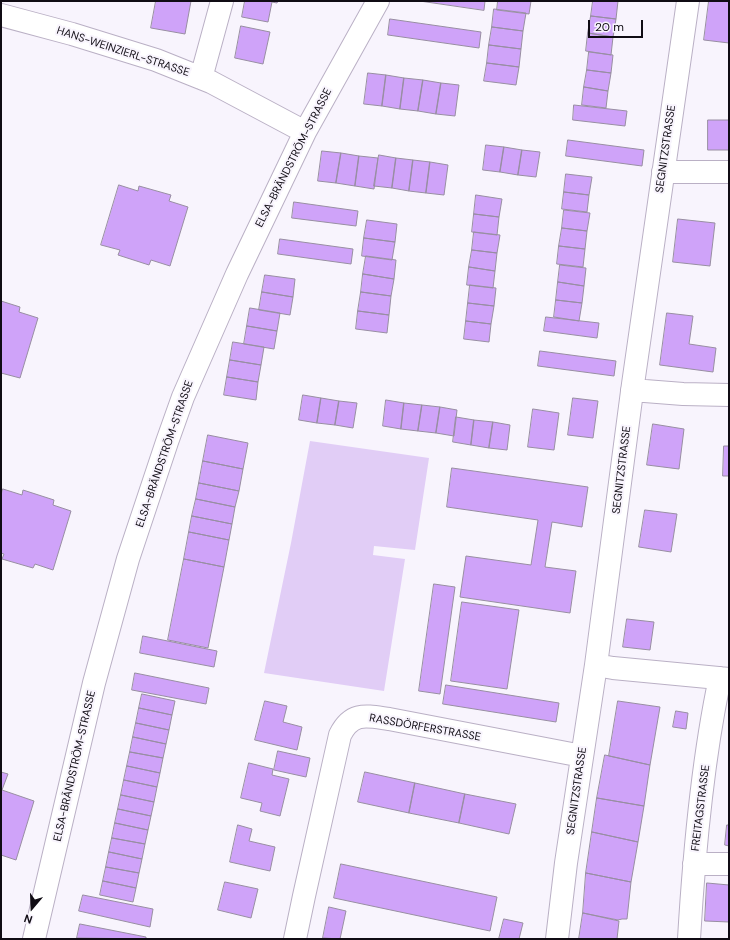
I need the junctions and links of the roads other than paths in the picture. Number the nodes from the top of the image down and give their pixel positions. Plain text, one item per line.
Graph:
1 (222, 1) edge
2 (378, 1) edge
3 (688, 1) edge
4 (1, 15) edge
5 (201, 78) junction
6 (305, 132) junction
7 (663, 172) junction
8 (729, 172) edge
9 (632, 390) junction
10 (729, 395) edge
11 (596, 665) junction
12 (724, 679) edge
13 (582, 756) junction
14 (694, 864) junction
15 (729, 864) edge
16 (34, 939) edge
17 (296, 939) edge
18 (557, 939) edge
19 (689, 939) edge

1 - 5 street
2 - 6 street, ELSA-BRÄNDSTRÖM-STRASSE
3 - 7 street, SEGNITZSTRASSE
4 - 5 street, HANS-WEINZIERL-STRASSE
5 - 6 street, HANS-WEINZIERL-STRASSE
6 - 16 street, ELSA-BRÄNDSTRÖM-STRASSE
7 - 8 street
7 - 9 street, SEGNITZSTRASSE
9 - 10 street
9 - 11 street, SEGNITZSTRASSE
11 - 12 street
11 - 13 street, SEGNITZSTRASSE
12 - 14 street, FREITAGSTRASSE
13 - 17 street, RASSDÖRFERSTRASSE
13 - 18 street, SEGNITZSTRASSE
14 - 15 street
14 - 19 street, FREITAGSTRASSE

